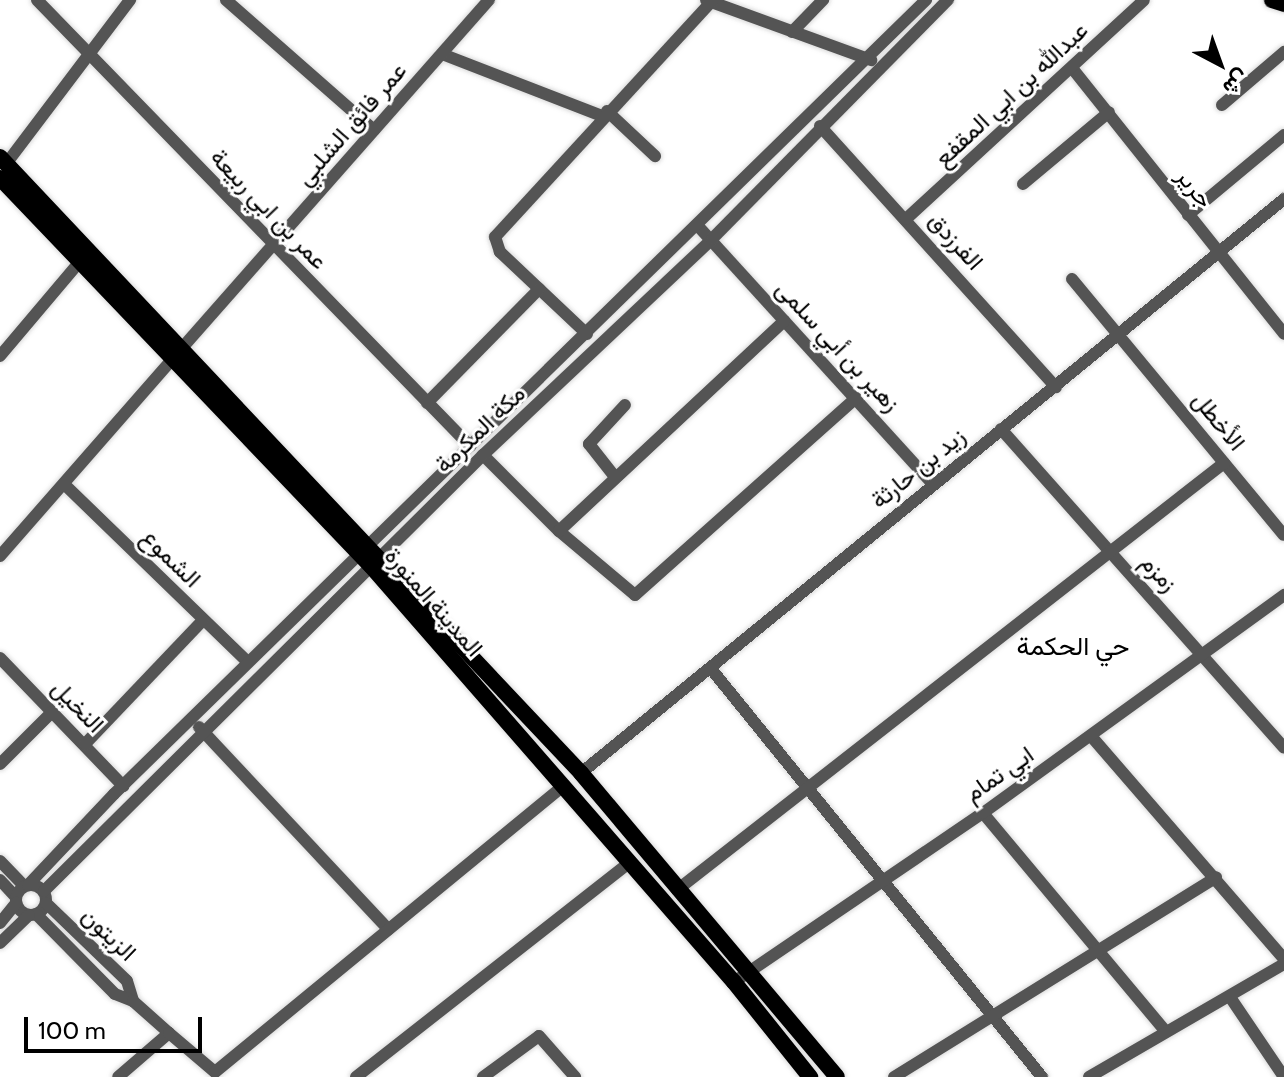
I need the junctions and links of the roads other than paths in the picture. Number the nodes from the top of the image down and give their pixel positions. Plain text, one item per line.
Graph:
1 (37, 0) edge
2 (130, 0) edge
3 (226, 0) edge
4 (489, 0) edge
5 (823, 0) edge
6 (926, 0) edge
7 (948, 0) edge
8 (1144, 0) edge
9 (1272, 0) edge
10 (708, 1) edge
11 (1284, 4) edge
12 (792, 32) junction
13 (1284, 52) edge
14 (90, 53) junction
15 (442, 54) junction
16 (867, 56) junction
17 (880, 66) junction
18 (1072, 68) junction
19 (1222, 105) dead end
20 (1109, 112) junction
21 (604, 114) junction
22 (820, 126) junction
23 (374, 130) junction
24 (1284, 135) edge
25 (655, 156) dead end
26 (2, 166) edge
27 (1023, 184) dead end
28 (1284, 199) edge
29 (1188, 215) junction
30 (906, 219) junction
31 (697, 225) junction
32 (712, 239) junction
33 (273, 247) junction
34 (1217, 251) junction
35 (82, 259) junction
36 (1072, 279) dead end
37 (539, 289) junction
38 (784, 321) junction
39 (1121, 333) junction
40 (587, 334) junction
41 (1284, 334) edge
42 (178, 352) junction
43 (0, 356) edge
44 (1056, 387) junction
45 (856, 398) junction
46 (427, 403) junction
47 (625, 405) dead end
48 (1001, 429) junction
49 (470, 446) junction
50 (483, 455) junction
51 (1224, 463) junction
52 (615, 477) junction
53 (932, 483) junction
54 (64, 484) junction
55 (559, 531) junction
56 (1284, 535) edge
57 (1110, 552) junction
58 (370, 555) junction
59 (0, 556) edge
60 (1284, 595) edge
61 (203, 620) junction
62 (1203, 653) junction
63 (0, 658) edge
64 (248, 662) junction
65 (712, 670) junction
66 (52, 712) junction
67 (191, 719) junction
68 (202, 731) junction
69 (1091, 736) junction
70 (85, 744) junction
71 (1284, 748) edge
72 (0, 764) edge
73 (581, 773) junction
74 (564, 785) junction
75 (123, 786) junction
76 (804, 787) junction
77 (983, 813) junction
78 (0, 861) edge
79 (630, 862) junction
80 (1216, 877) junction
81 (0, 880) edge
82 (884, 881) junction
83 (677, 890) junction
84 (21, 893) junction
85 (45, 897) junction
86 (32, 914) junction
87 (0, 923) edge
88 (388, 929) junction
89 (0, 943) edge
90 (1099, 952) junction
91 (1284, 961) edge
92 (749, 970) junction
93 (734, 982) junction
94 (1230, 997) junction
95 (133, 1001) junction
96 (991, 1016) junction
97 (1166, 1032) junction
98 (169, 1033) junction
99 (217, 1074) edge
100 (118, 1077) edge
101 (356, 1077) edge
102 (483, 1077) edge
103 (575, 1077) edge
104 (810, 1077) edge
105 (837, 1077) edge
106 (894, 1077) edge
107 (1042, 1077) edge
108 (1089, 1077) edge
109 (1284, 1077) edge

1 - 14 street, عمر بن ابي ربيعة
2 - 14 street
3 - 23 street
4 - 15 street, عمر فائق الشلبي
5 - 12 street
6 - 16 street, مكة المكرمة
7 - 17 street, مكة المكرمة
8 - 18 street, عبدالله بن ابي المقفع
9 - 11 main road
10 - 12 street
10 - 21 street
12 - 16 street
13 - 19 street
14 - 26 street
14 - 33 street, عمر بن ابي ربيعة
15 - 21 street
15 - 23 street, عمر فائق الشلبي
16 - 17 street
16 - 31 street, مكة المكرمة
17 - 22 street, مكة المكرمة
18 - 20 street, جرير
18 - 30 street, عبدالله بن ابي المقفع
20 - 27 street
20 - 29 street, جرير
21 - 25 street
21 - 37 street
22 - 30 street, الفرزدق
22 - 32 street, مكة المكرمة
23 - 33 street, عمر فائق الشلبي
24 - 29 street
26 - 35 main road
26 - 42 main road
28 - 34 street, زيد بن حارثة
29 - 34 street, جرير
30 - 44 street, الفرزدق
31 - 32 street, زهير بن أبي سلمى
31 - 40 street, مكة المكرمة
32 - 38 street, زهير بن أبي سلمى
32 - 50 street, مكة المكرمة
33 - 42 street, عمر فائق الشلبي
33 - 46 street, عمر بن ابي ربيعة
34 - 39 street, زيد بن حارثة
34 - 41 street, جرير
35 - 42 main road
35 - 43 street
36 - 39 street, الأخطل
37 - 40 street
37 - 46 street
38 - 45 street, زهير بن أبي سلمى
38 - 52 street
39 - 44 street, زيد بن حارثة
39 - 51 street, الأخطل
40 - 49 street, مكة المكرمة
42 - 54 street, عمر فائق الشلبي
42 - 58 main road
44 - 48 street, زيد بن حارثة
45 - 53 street, زهير بن أبي سلمى
45 - 55 street
46 - 49 street, عمر بن ابي ربيعة
47 - 52 street
48 - 53 street, زيد بن حارثة
48 - 57 street, زمزم
49 - 58 street, مكة المكرمة
50 - 55 street
50 - 58 street, مكة المكرمة
51 - 56 street, الأخطل
51 - 57 street
52 - 55 street
53 - 65 street, زيد بن حارثة
54 - 59 street, عمر فائق الشلبي
54 - 61 street, الشموع
57 - 62 street, زمزم
57 - 76 street
58 - 64 street, مكة المكرمة
58 - 68 street, مكة المكرمة
58 - 73 main road
58 - 74 main road, المدينة المنورة
60 - 62 street, ابي تمام
61 - 64 street, الشموع
61 - 70 street
62 - 69 street, ابي تمام
62 - 71 street, زمزم
63 - 66 street, النخيل
64 - 67 street, مكة المكرمة
65 - 73 street, زيد بن حارثة
65 - 76 street
66 - 70 street, النخيل
66 - 72 street
67 - 68 street
67 - 75 street, مكة المكرمة
68 - 85 street, مكة المكرمة
68 - 88 street
69 - 77 street, ابي تمام
69 - 80 street
70 - 75 street, النخيل
73 - 83 main road
74 - 79 main road, المدينة المنورة
74 - 88 street
75 - 84 street, مكة المكرمة
76 - 82 street
76 - 83 street
77 - 82 street, ابي تمام
77 - 90 street
78 - 84 street
79 - 93 main road, المدينة المنورة
79 - 101 street
80 - 90 street
80 - 91 street
81 - 84 street
82 - 92 street, ابي تمام
82 - 96 street
83 - 92 main road
84 - 85 street
84 - 86 street
84 - 87 street, مكة المكرمة
85 - 86 street, مكة المكرمة
85 - 95 street, الزيتون
86 - 89 street
86 - 95 street
88 - 99 street
90 - 96 street
90 - 97 street
91 - 94 street
92 - 93 street, ابي تمام
92 - 105 main road
93 - 104 main road, المدينة المنورة
94 - 97 street
94 - 109 street
95 - 98 street
96 - 106 street
96 - 107 street
97 - 108 street
98 - 99 street
98 - 100 street
102 - 103 street

